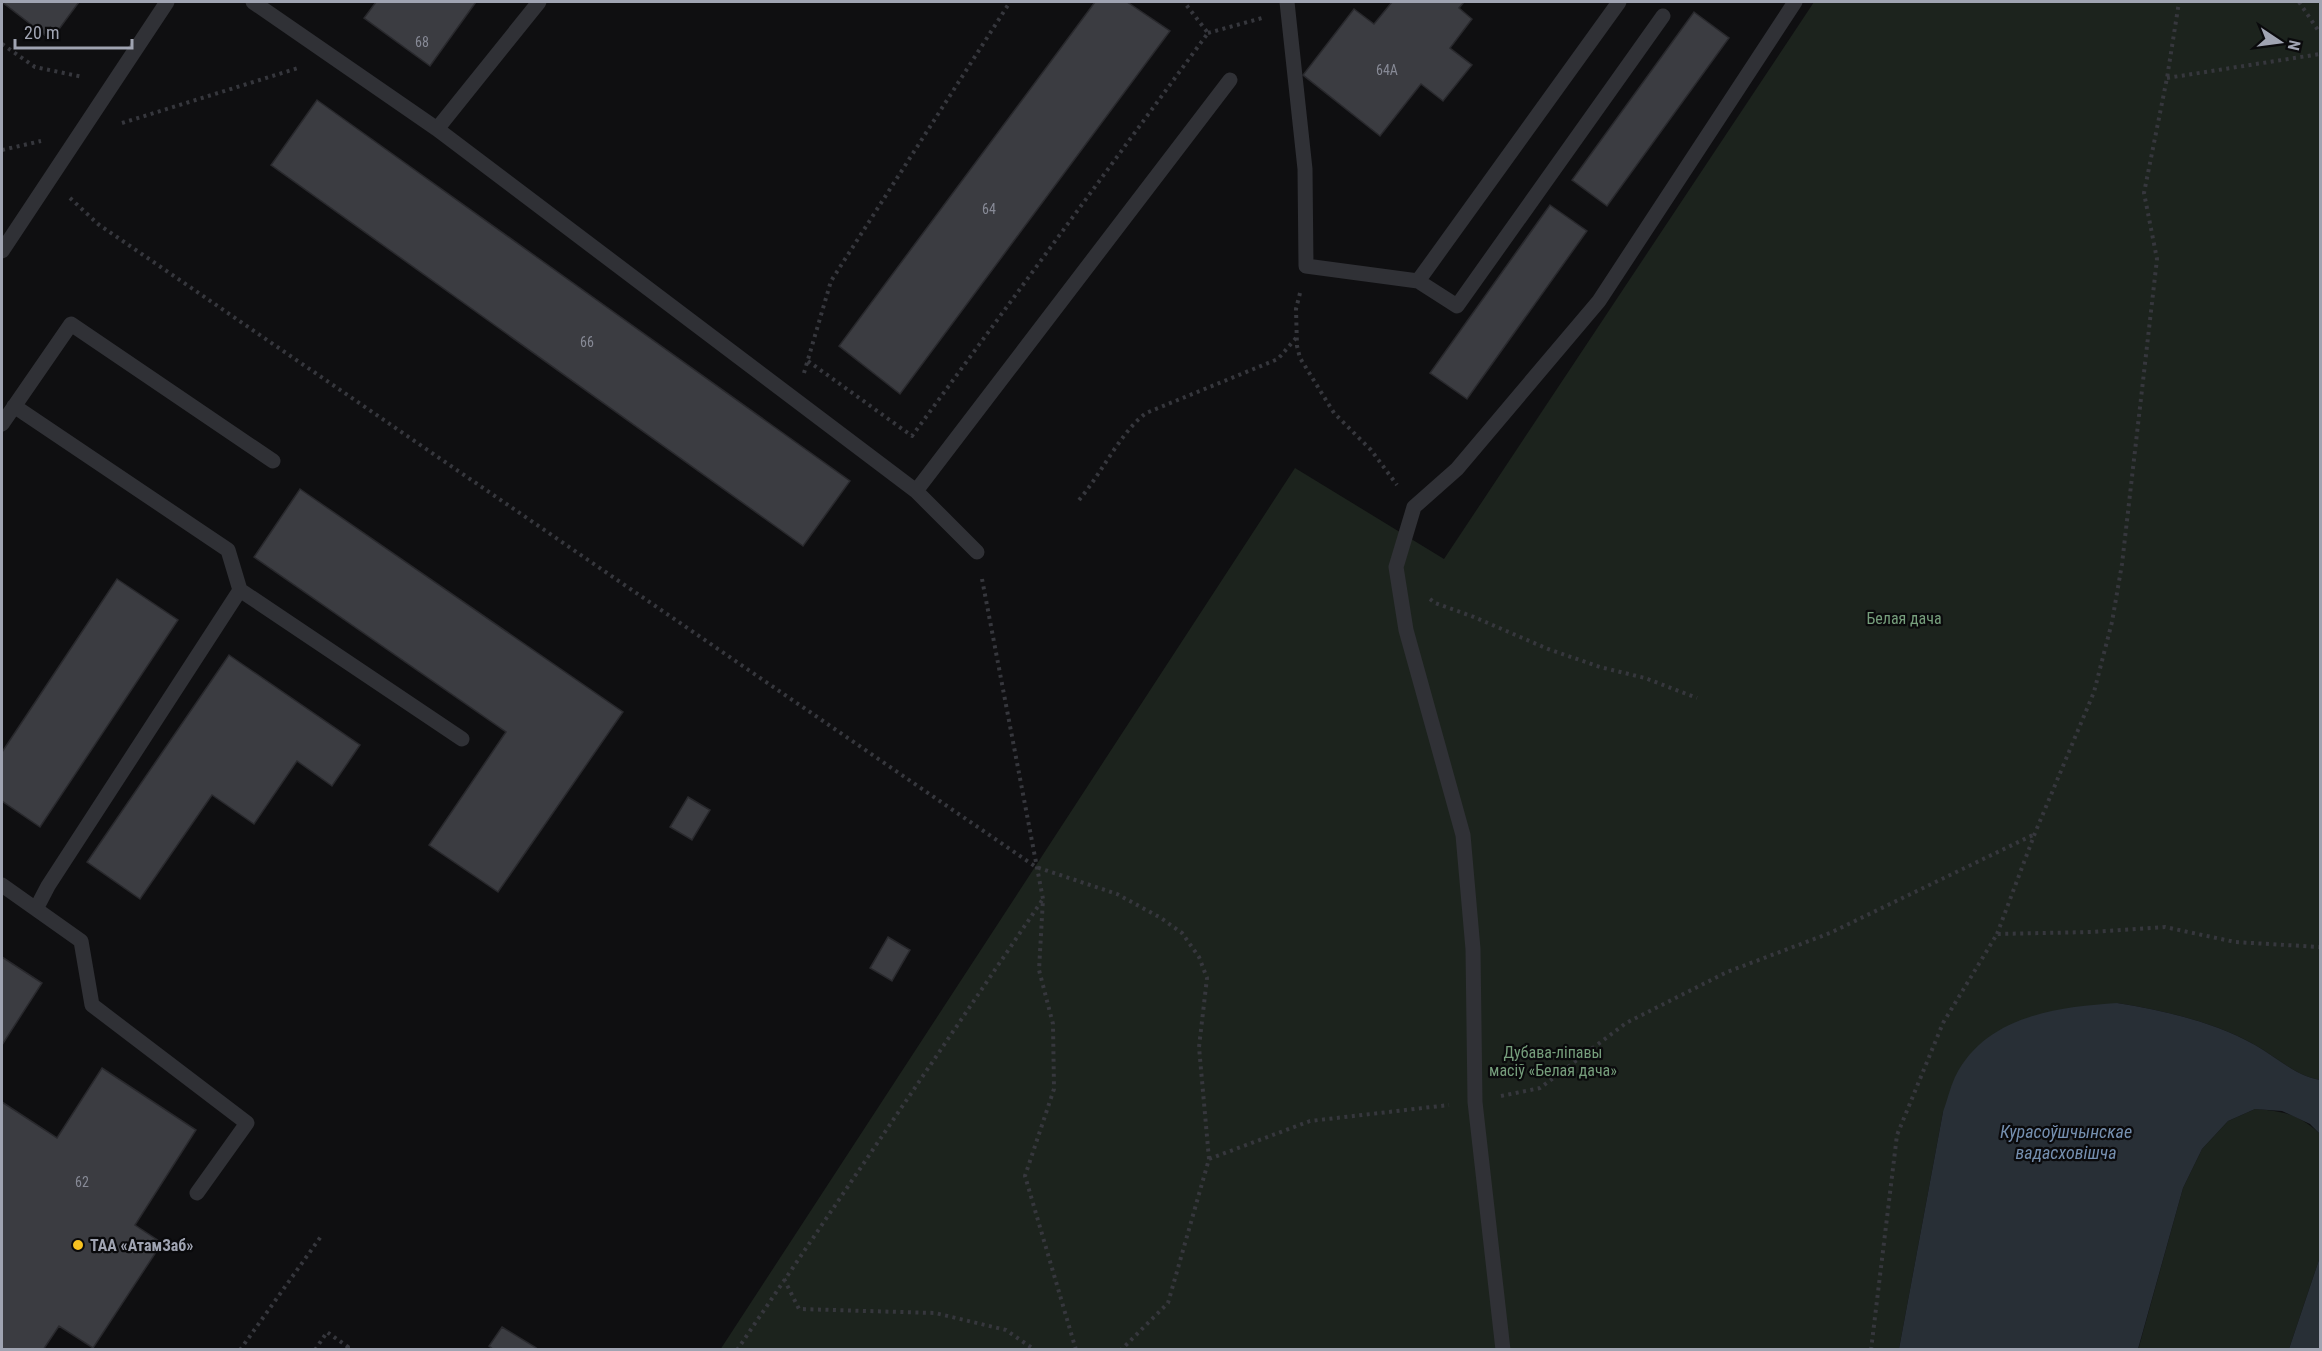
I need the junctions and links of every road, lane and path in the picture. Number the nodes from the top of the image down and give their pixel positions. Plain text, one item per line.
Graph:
1 (167, 2) edge
2 (253, 2) edge
3 (539, 2) edge
4 (1011, 2) edge
5 (1184, 2) edge
6 (1287, 2) edge
7 (1619, 2) edge
8 (1795, 2) edge
9 (2179, 2) edge
10 (2300, 2) edge
11 (1663, 16) dead end
12 (1251, 21) dead end
13 (1208, 33) junction
14 (2320, 33) edge
15 (2, 44) edge
16 (2320, 54) edge
17 (333, 56) junction
18 (87, 78) dead end
19 (2167, 78) junction
20 (1230, 80) dead end
21 (437, 129) junction
22 (78, 134) junction
23 (2, 150) edge
24 (49, 180) junction
25 (2, 251) edge
26 (1306, 266) junction
27 (1418, 281) junction
28 (1296, 338) junction
29 (808, 361) junction
30 (797, 401) junction
31 (14, 406) junction
32 (2, 424) edge
33 (273, 461) dead end
34 (916, 491) junction
35 (1079, 500) dead end
36 (1414, 507) junction
37 (977, 552) joint
38 (1396, 567) junction
39 (240, 590) junction
40 (1697, 698) dead end
41 (462, 739) dead end
42 (2035, 833) junction
43 (1036, 867) junction
44 (2, 885) edge
45 (1043, 899) junction
46 (36, 909) junction
47 (1997, 934) junction
48 (2320, 947) edge
49 (1474, 1102) junction
50 (1209, 1159) junction
51 (197, 1193) dead end
52 (322, 1235) dead end
53 (784, 1279) junction
54 (240, 1350) edge
55 (315, 1350) edge
56 (347, 1350) edge
57 (737, 1350) edge
58 (1035, 1350) edge
59 (1076, 1350) edge
60 (1121, 1350) edge
61 (1503, 1350) edge
62 (1871, 1350) edge

1 - 22 lane
2 - 17 lane
3 - 21 lane
4 - 29 path
5 - 13 path
6 - 26 lane
7 - 27 lane
8 - 36 lane
9 - 19 path
10 - 14 path
11 - 27 lane
12 - 13 path
13 - 29 path
15 - 18 path
16 - 19 path
17 - 21 lane
17 - 22 path
19 - 42 path
20 - 34 lane
21 - 30 lane
22 - 23 path
22 - 24 lane
24 - 25 lane
24 - 43 path
26 - 27 lane
26 - 28 path
28 - 35 path
28 - 36 path
29 - 30 path
30 - 34 lane
31 - 32 lane
31 - 33 lane
31 - 39 lane
34 - 37 lane
36 - 38 lane
37 - 43 path
38 - 40 path
38 - 49 lane
39 - 41 lane
39 - 46 lane
42 - 47 path
42 - 49 path
43 - 45 path
43 - 50 path
44 - 46 lane
45 - 53 path
45 - 59 path
46 - 51 lane
47 - 48 path
47 - 62 path
49 - 50 path
49 - 61 lane
50 - 60 path
52 - 54 path
53 - 57 path
53 - 58 path
55 - 56 path

